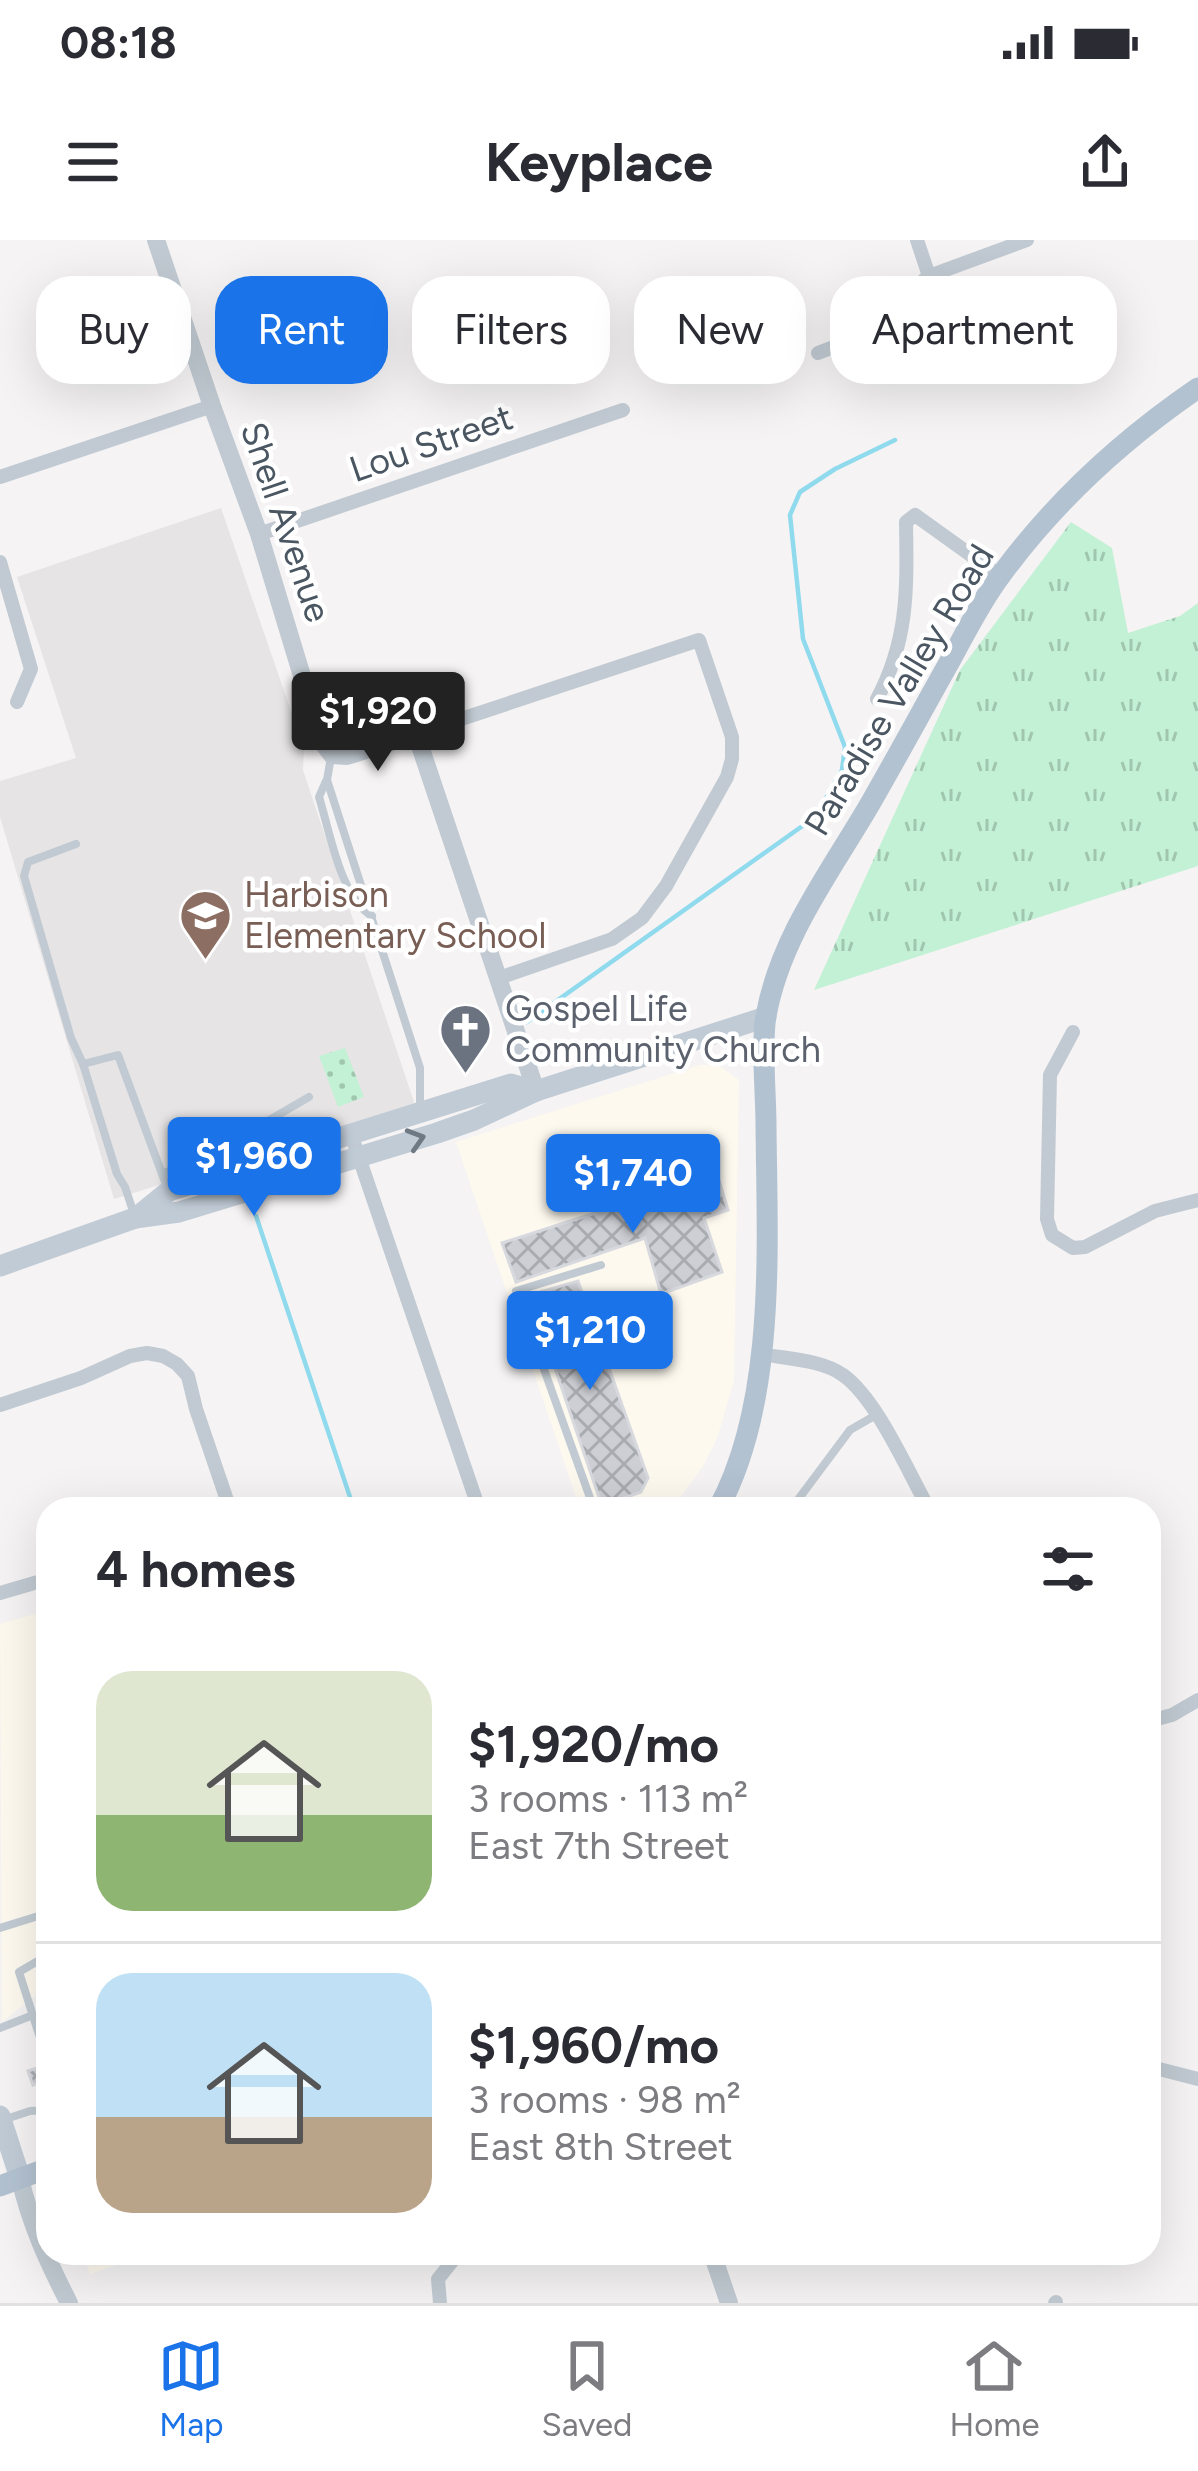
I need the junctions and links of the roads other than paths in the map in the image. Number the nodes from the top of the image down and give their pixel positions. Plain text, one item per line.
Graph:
1 (156, 240) edge
2 (916, 240) edge
3 (1027, 240) edge
4 (929, 276) joint
5 (830, 348) edge
6 (818, 353) dead end
7 (1198, 388) edge
8 (212, 406) junction
9 (623, 410) dead end
10 (0, 477) edge
11 (259, 534) junction
12 (0, 562) edge
13 (1000, 576) junction
14 (877, 699) dead end
15 (17, 702) dead end
16 (416, 734) junction
17 (332, 755) junction
18 (76, 844) dead end
19 (499, 978) junction
20 (766, 1017) junction
21 (1073, 1032) dead end
22 (83, 1064) junction
23 (536, 1091) junction
24 (309, 1097) dead end
25 (420, 1114) junction
26 (351, 1134) junction
27 (359, 1157) junction
28 (166, 1182) junction
29 (1198, 1199) edge
30 (135, 1218) junction
31 (601, 1265) dead end
32 (0, 1266) edge
33 (762, 1354) junction
34 (0, 1405) edge
35 (876, 1415) junction
36 (226, 1497) edge
37 (475, 1497) edge
38 (590, 1497) edge
39 (723, 1497) edge
40 (800, 1497) edge
41 (921, 1497) edge
42 (36, 1582) edge
43 (0, 1593) edge
44 (1198, 1700) edge
45 (1161, 1717) edge
46 (36, 1917) edge
47 (0, 1928) edge
48 (36, 1962) edge
49 (33, 2015) junction
50 (36, 2025) edge
51 (0, 2028) edge
52 (1161, 2070) edge
53 (1198, 2079) edge
54 (36, 2111) edge
55 (1, 2118) edge
56 (10, 2182) edge
57 (36, 2233) edge
58 (49, 2265) edge
59 (450, 2265) edge
60 (716, 2265) edge
61 (69, 2303) edge
62 (440, 2303) edge
63 (729, 2303) edge

1 - 8 street, Shell Avenue
2 - 4 street
3 - 4 street
5 - 6 street
7 - 13 main road, Paradise Valley Road
8 - 10 street
8 - 11 street, Shell Avenue
9 - 11 street, Lou Street
11 - 17 street, Shell Avenue
12 - 15 street
13 - 14 street
13 - 20 main road, Paradise Valley Road
16 - 17 street
16 - 19 street
16 - 19 street
17 - 25 lane
18 - 22 lane
19 - 23 street
20 - 23 main road
20 - 33 main road, Paradise Valley Road
21 - 29 street
22 - 28 lane
22 - 30 lane
23 - 25 main road
27 -> 23 main road
24 - 28 lane
25 - 26 main road
26 - 27 street
26 - 28 main road
27 - 30 main road
27 - 37 street
28 - 30 main road
30 - 32 main road
31 - 38 lane
33 - 35 street
33 - 39 main road, Paradise Valley Road
34 - 36 street
35 - 40 lane
35 - 41 street
42 - 43 street
44 - 45 street
46 - 47 lane
48 - 49 lane
49 - 50 lane
49 - 51 lane
52 - 53 street
54 - 55 lane
55 - 56 main road
56 - 57 street
58 - 61 street
59 - 62 street
60 - 63 street

